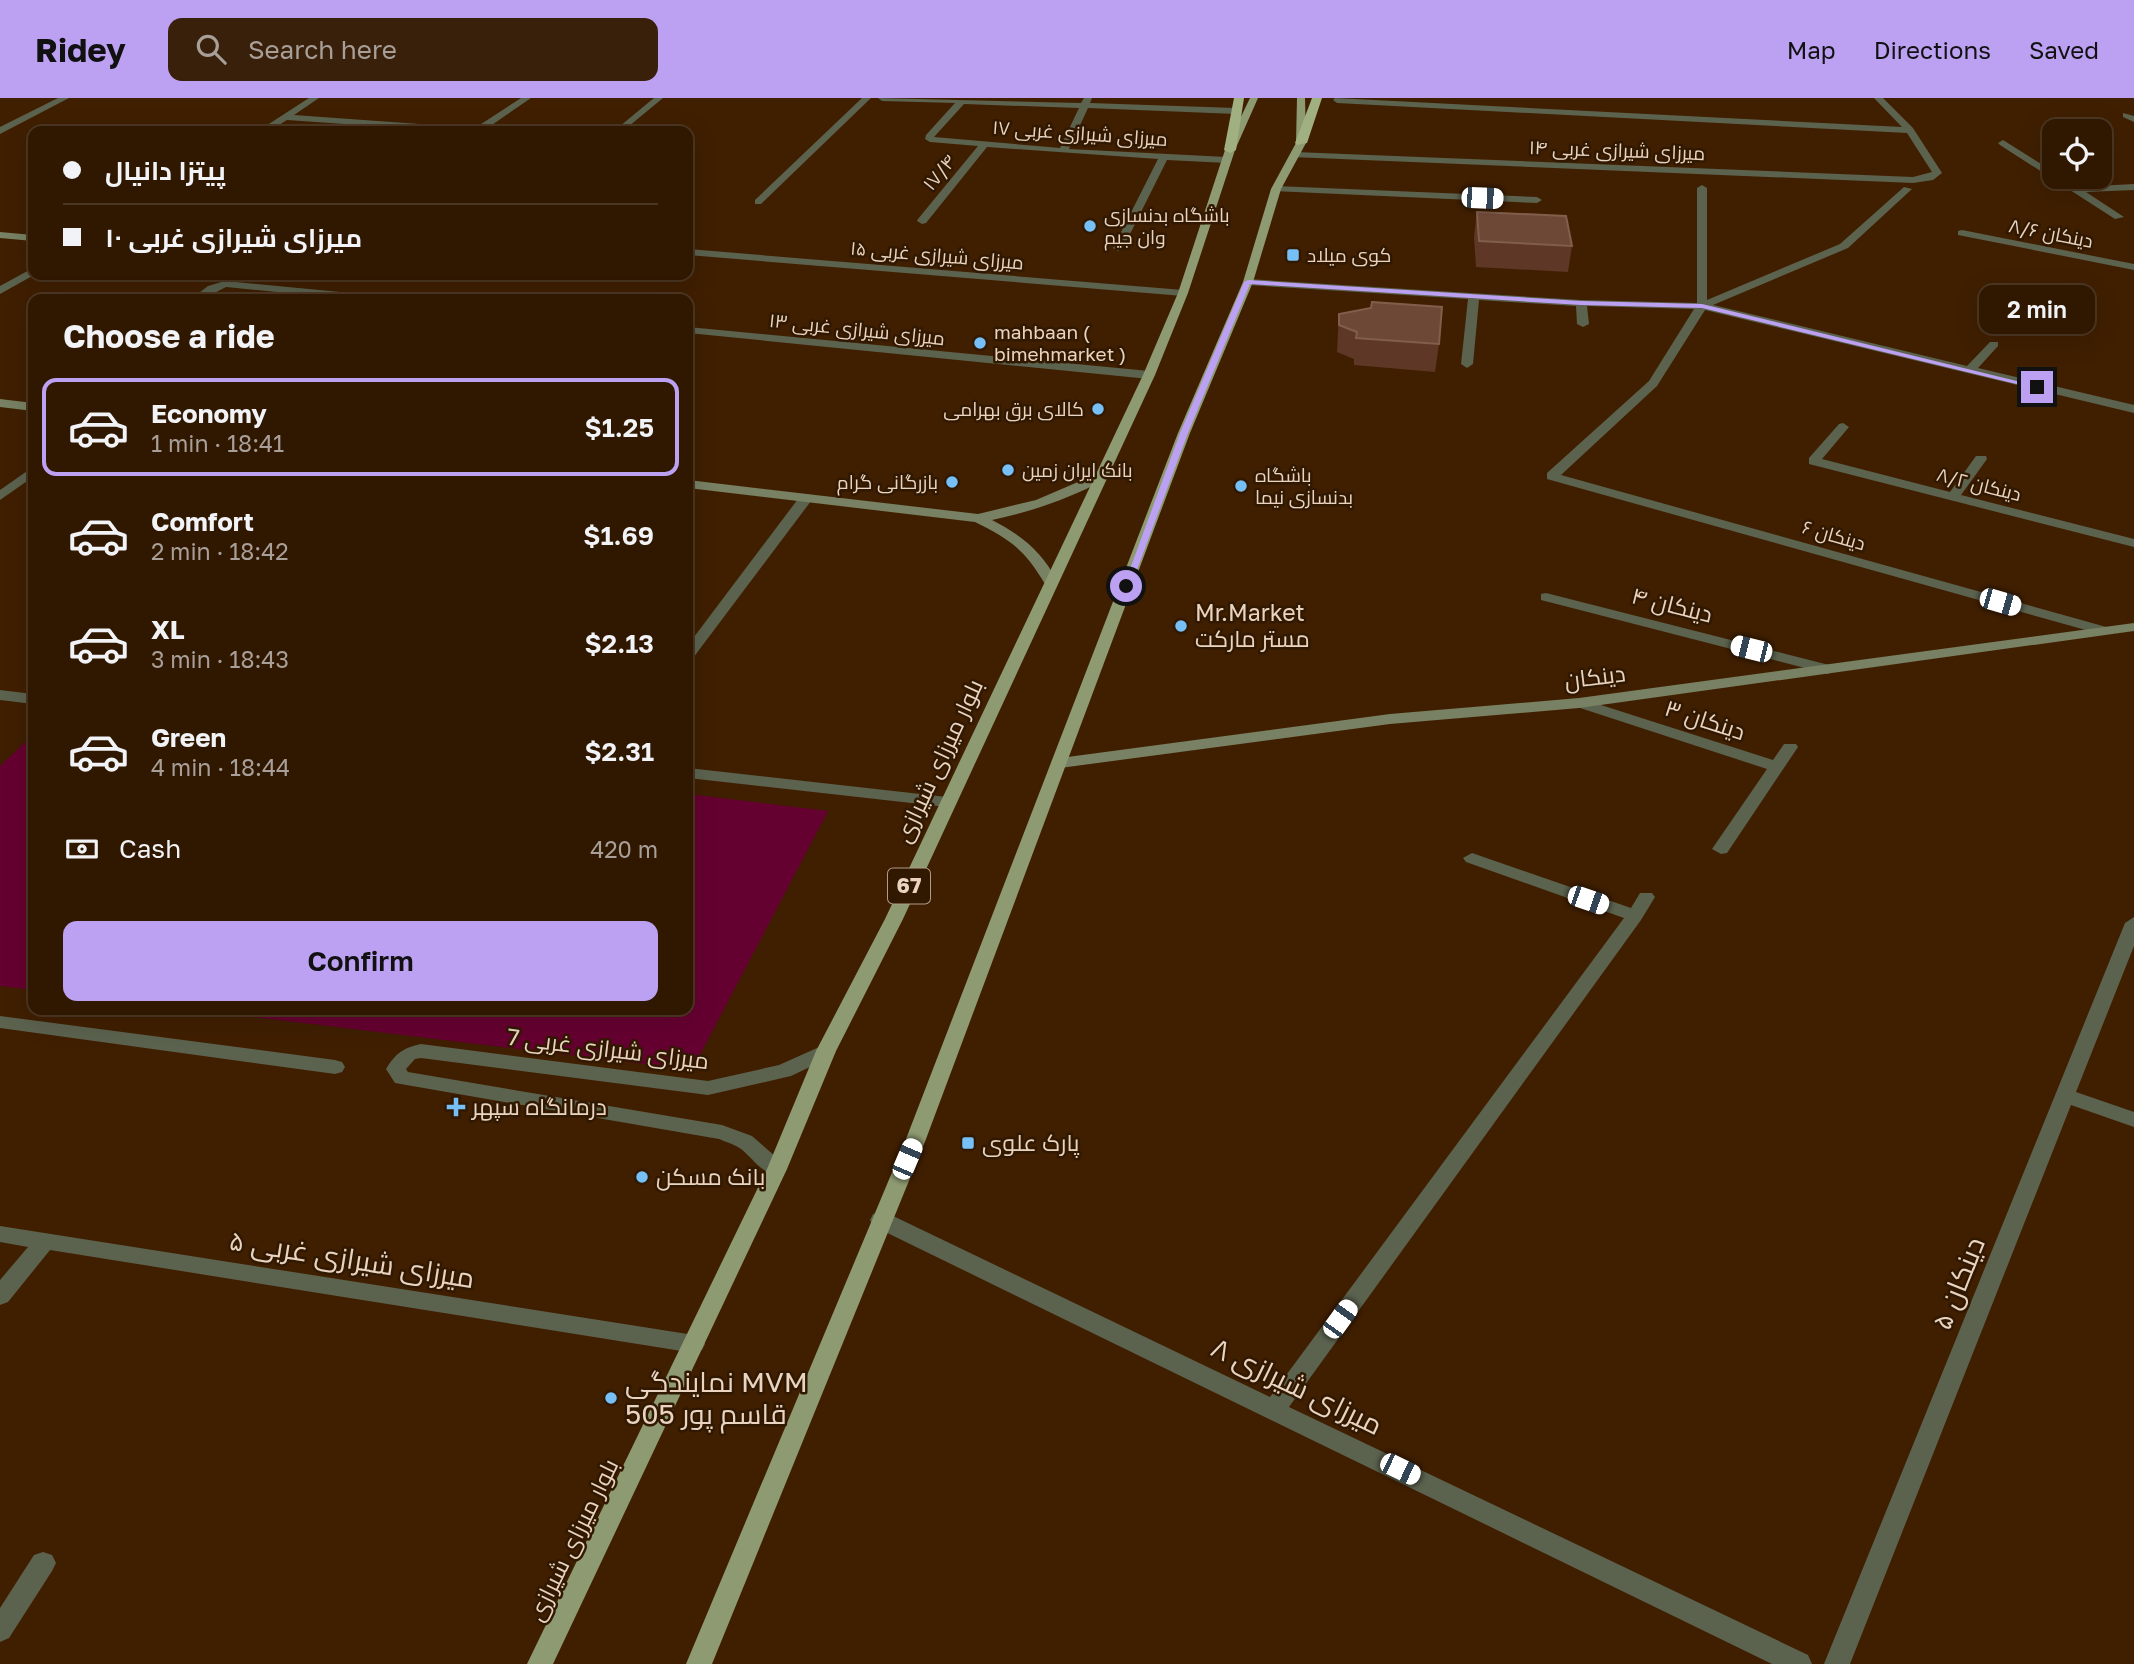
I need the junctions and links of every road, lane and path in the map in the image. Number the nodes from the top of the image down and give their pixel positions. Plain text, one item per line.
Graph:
1 (65, 98) edge
2 (315, 98) edge
3 (527, 98) edge
4 (659, 98) edge
5 (867, 98) edge
6 (882, 98) edge
7 (1239, 98) edge
8 (1254, 98) edge
9 (1301, 98) edge
10 (1317, 98) edge
11 (1878, 98) edge
12 (1337, 100) dead end
13 (1086, 102) edge
14 (960, 103) junction
15 (1236, 111) junction
16 (287, 117) junction
17 (272, 126) edge
18 (410, 126) edge
19 (485, 126) edge
20 (624, 126) edge
21 (1910, 130) junction
22 (0, 131) edge
23 (2003, 143) dead end
24 (984, 144) junction
25 (1298, 149) junction
26 (1063, 151) junction
27 (1229, 155) junction
28 (1164, 157) junction
29 (2042, 168) edge
30 (2134, 187) edge
31 (1702, 188) dead end
32 (1276, 189) junction
33 (1906, 190) dead end
34 (2076, 190) joint
35 (1538, 200) dead end
36 (758, 202) dead end
37 (2119, 217) dead end
38 (922, 221) dead end
39 (1962, 233) dead end
40 (0, 235) edge
41 (28, 238) edge
42 (1118, 248) dead end
43 (693, 252) edge
44 (2134, 267) edge
45 (28, 274) edge
46 (1248, 282) junction
47 (0, 291) edge
48 (1183, 293) junction
49 (203, 294) edge
50 (330, 294) edge
51 (1474, 296) junction
52 (1581, 303) junction
53 (1702, 306) junction
54 (1583, 324) dead end
55 (693, 330) edge
56 (1993, 344) dead end
57 (1467, 364) dead end
58 (1969, 371) junction
59 (1149, 375) junction
60 (0, 403) edge
61 (28, 406) edge
62 (2134, 409) edge
63 (1843, 427) dead end
64 (1981, 458) dead end
65 (28, 475) edge
66 (1099, 477) junction
67 (693, 485) edge
68 (0, 496) edge
69 (1953, 497) junction
70 (806, 498) junction
71 (978, 518) junction
72 (2134, 543) edge
73 (1050, 581) junction
74 (1546, 597) dead end
75 (2134, 627) edge
76 (2105, 631) junction
77 (693, 648) edge
78 (1828, 669) junction
79 (28, 685) edge
80 (8, 696) edge
81 (28, 698) edge
82 (1579, 703) junction
83 (1790, 747) dead end
84 (1060, 763) junction
85 (1777, 767) junction
86 (693, 774) edge
87 (947, 802) junction
88 (1721, 849) dead end
89 (1472, 858) dead end
90 (1646, 897) dead end
91 (1635, 916) junction
92 (2134, 923) edge
93 (0, 1022) edge
94 (826, 1051) junction
95 (335, 1067) dead end
96 (2064, 1096) junction
97 (2134, 1120) edge
98 (777, 1169) junction
99 (881, 1220) junction
100 (0, 1234) edge
101 (45, 1241) junction
102 (0, 1297) edge
103 (694, 1344) junction
104 (1275, 1408) junction
105 (43, 1563) dead end
106 (0, 1630) edge
107 (540, 1664) edge
108 (699, 1664) edge
109 (1799, 1664) edge
110 (1838, 1664) edge

1 - 22 street
2 - 16 street
3 - 19 street
4 - 20 street
5 - 36 street
6 - 14 street
7 - 15 highway
8 - 27 main road, بلوار میرزای شیرازی / 67
9 - 25 main road
10 - 25 highway
11 - 21 street
12 - 21 street
13 - 14 street
13 - 15 street
13 - 26 street
14 - 24 street, ۱۷ میرزای شیرازی غربی
15 - 27 highway
16 - 17 street
16 - 18 street
21 - 25 street, ۱۴ میرزای شیرازی غربی
23 - 29 street
24 - 26 street, ۱۷ میرزای شیرازی غربی
24 - 38 street, ۱۷/۴
25 - 32 main road
26 - 28 street, ۱۷ میرزای شیرازی غربی
27 - 28 street, ۱۷ میرزای شیرازی غربی
27 - 48 main road, بلوار میرزای شیرازی / 67
28 - 42 street
30 - 34 street
31 - 53 street
32 - 35 street
32 - 46 main road
33 - 53 street
34 - 37 street
39 - 44 street, ۸/۶ دینکان
40 - 41 main road
43 - 48 street, ۱۵ میرزای شیرازی غربی
45 - 47 street
46 - 51 street
46 - 84 main road
48 - 59 main road, بلوار میرزای شیرازی / 67
49 - 50 street
51 - 52 street
51 - 57 street
52 - 53 street
52 - 54 street
53 - 58 street
53 - 76 street, دینکان ۶
55 - 59 street, ۱۳ میرزای شیرازی غربی
56 - 58 street
58 - 62 street
59 - 66 main road, بلوار میرزای شیرازی / 67
60 - 61 main road
63 - 69 street, دینکان ۸/۲
64 - 69 street
65 - 68 street
66 - 71 main road
66 - 73 main road, بلوار میرزای شیرازی / 67
67 - 70 main road
69 - 72 street, دینکان ۸/۲
70 - 71 main road
70 - 77 street
71 - 73 main road
73 - 87 main road, بلوار میرزای شیرازی / 67
74 - 78 street, دینکان ۴
75 - 76 main road, دینکان
76 - 78 main road, دینکان
78 - 82 main road, دینکان
79 - 80 street
80 - 81 street
82 - 84 main road, دینکان
82 - 85 street, ۳ دینکان
83 - 85 street
84 - 99 main road
85 - 88 street
86 - 87 street
87 - 94 main road, بلوار میرزای شیرازی / 67
89 - 91 street
90 - 91 street
91 - 104 street
92 - 96 street, ۵ دینکان
93 - 95 street
94 - 98 main road, بلوار میرزای شیرازی / 67
94 - 98 street, میرزای شیرازی غربی 7
96 - 97 street
96 - 110 street, ۵ دینکان
98 - 103 main road, بلوار میرزای شیرازی / 67
99 - 104 street, ۸ میرزای شیرازی
99 - 108 main road
100 - 101 street, ۵ میرزای شیرازی غربی
101 - 102 street
101 - 103 street, ۵ میرزای شیرازی غربی
103 - 107 main road, بلوار میرزای شیرازی / 67
104 - 109 street, ۸ میرزای شیرازی
105 - 106 street

